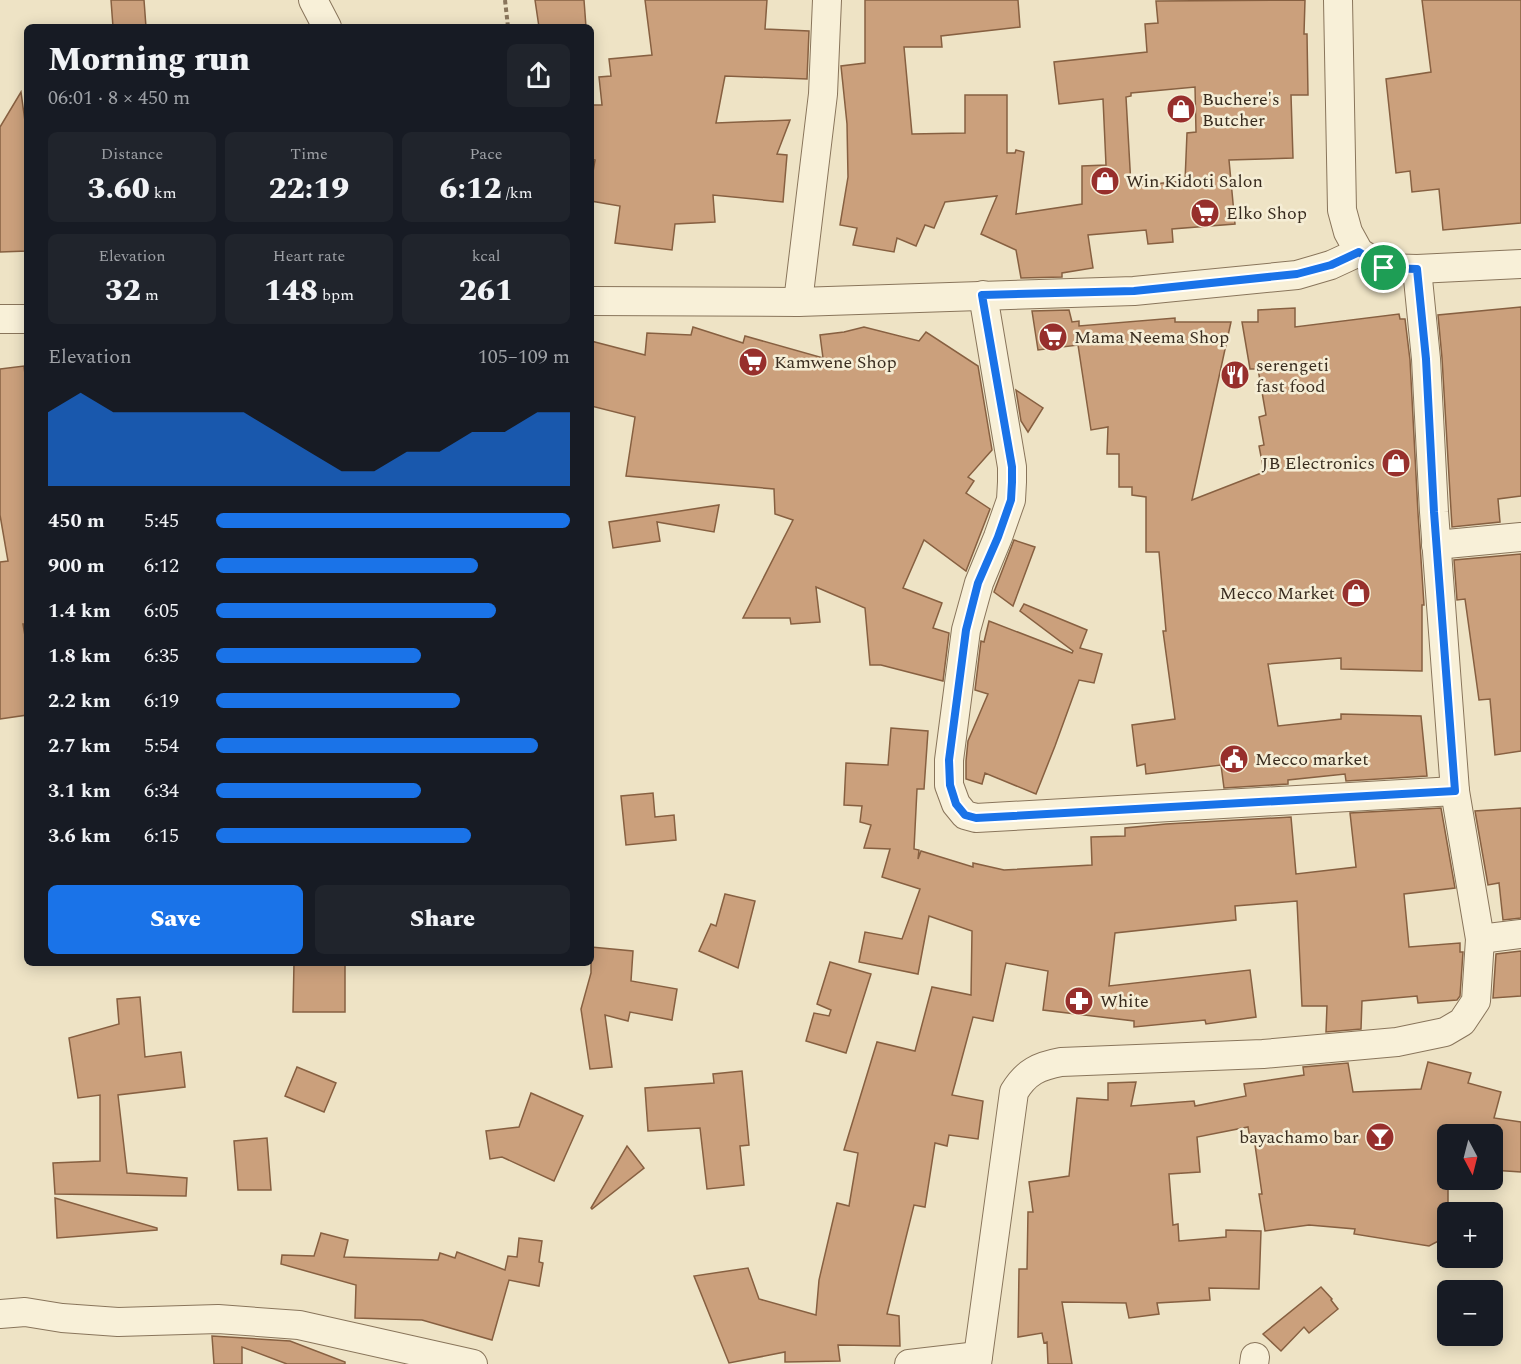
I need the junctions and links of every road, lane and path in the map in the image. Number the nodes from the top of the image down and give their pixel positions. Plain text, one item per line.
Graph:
1 (314, 0) edge
2 (505, 0) edge
3 (827, 0) edge
4 (1338, 0) edge
5 (326, 24) edge
6 (508, 24) edge
7 (1359, 252) junction
8 (1521, 264) edge
9 (1417, 269) junction
10 (982, 295) junction
11 (594, 301) edge
12 (798, 302) junction
13 (0, 319) edge
14 (24, 319) edge
15 (1521, 537) edge
16 (1436, 545) junction
17 (1455, 791) junction
18 (1521, 934) edge
19 (1480, 939) junction
20 (0, 1314) edge
21 (977, 1360) edge
22 (473, 1364) edge
23 (909, 1364) edge

1 - 5 street
2 - 6 path
3 - 12 street
4 - 7 street
7 - 9 street
7 - 10 street
8 - 9 street
9 - 16 street
10 - 12 street
10 - 17 street
11 - 12 street
13 - 14 street
15 - 16 street
16 - 17 street
17 - 19 street
18 - 19 street
19 - 21 street
20 - 22 street
21 - 23 street

